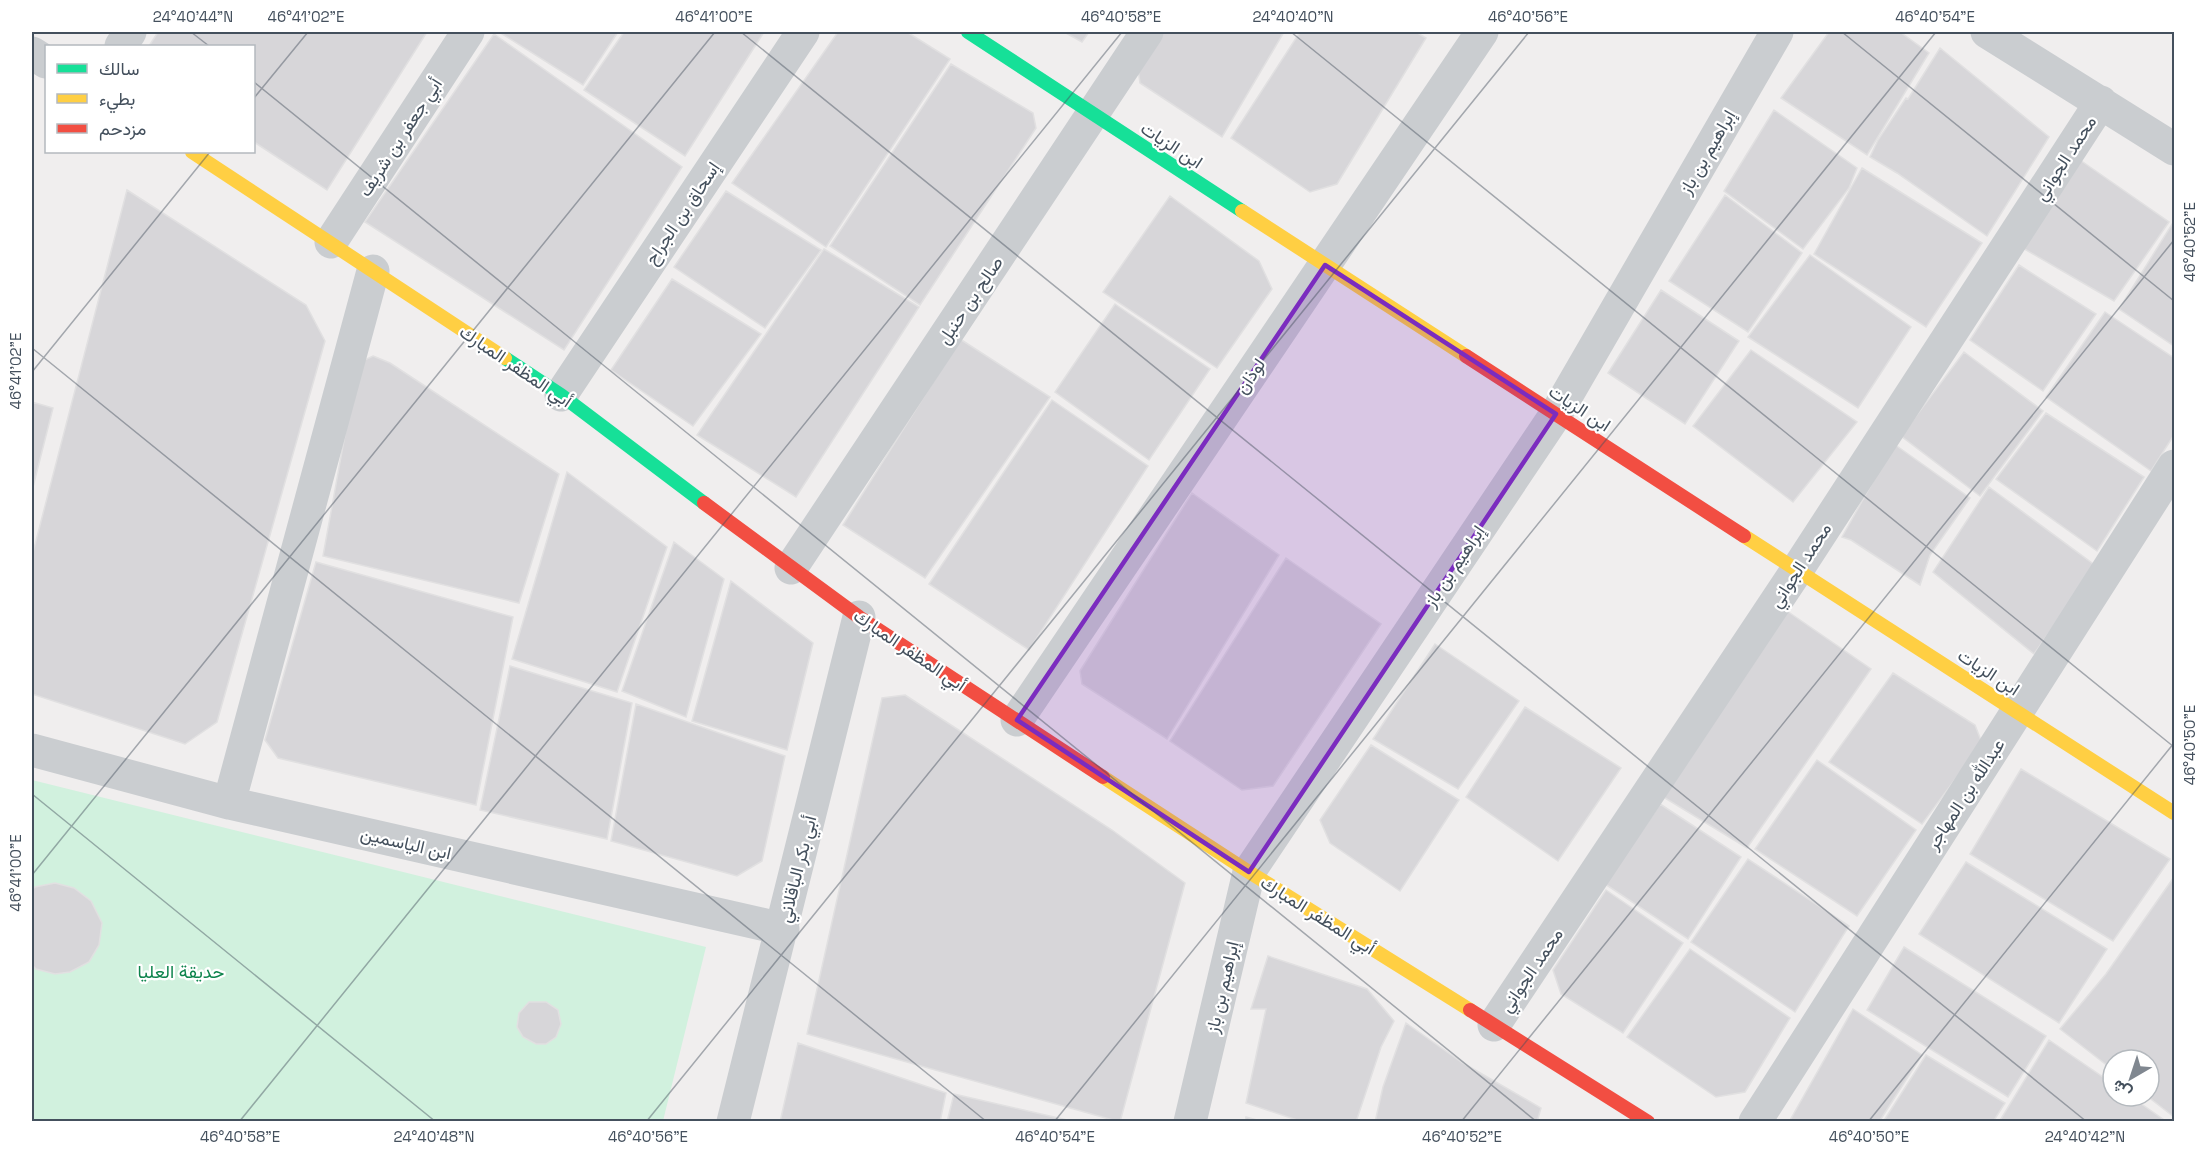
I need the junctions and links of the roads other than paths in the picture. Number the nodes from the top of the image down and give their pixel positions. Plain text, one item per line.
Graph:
1 (130, 32) edge
2 (468, 32) edge
3 (803, 32) edge
4 (968, 32) edge
5 (1147, 32) edge
6 (1482, 32) edge
7 (1777, 32) edge
8 (1987, 32) edge
9 (122, 45) edge
10 (2101, 102) junction
11 (1093, 115) junction
12 (2175, 149) edge
13 (194, 153) edge
14 (331, 242) junction
15 (1325, 265) junction
16 (373, 271) junction
17 (561, 395) junction
18 (1556, 414) junction
19 (2175, 466) edge
20 (791, 568) junction
21 (1797, 570) junction
22 (859, 617) junction
23 (2017, 712) junction
24 (1017, 720) junction
25 (32, 750) edge
26 (229, 803) junction
27 (2175, 813) edge
28 (1249, 872) junction
29 (783, 929) junction
30 (1494, 1025) junction
31 (733, 1122) edge
32 (1190, 1122) edge
33 (1648, 1122) edge
34 (1755, 1122) edge

1 - 9 street
2 - 14 street, أبي جعفر بن شريف
3 - 17 street, إسحاق بن الجراح
4 - 11 street, ابن الزيات
5 - 11 street, صالح بن حنبل
6 - 15 street, لوذان
7 - 18 street, إبراهيم بن باز
8 - 10 street
10 - 12 street
10 - 21 street, محمد الجواني
11 - 15 street, ابن الزيات
11 - 20 street, صالح بن حنبل
13 - 14 street, أبي المظفر المبارك
14 - 16 street, أبي المظفر المبارك
15 - 18 street, ابن الزيات
15 - 24 street, لوذان
16 - 17 street, أبي المظفر المبارك
16 - 26 street
17 - 20 street, أبي المظفر المبارك
18 - 21 street, ابن الزيات
18 - 28 street, إبراهيم بن باز
19 - 23 street, عبدالله بن المهاجر
20 - 22 street, أبي المظفر المبارك
21 - 23 street, ابن الزيات
21 - 30 street, محمد الجواني
22 - 24 street, أبي المظفر المبارك
22 - 29 street, أبي بكر الباقلاني
23 - 27 street, ابن الزيات
23 - 34 street, عبدالله بن المهاجر
24 - 28 street, أبي المظفر المبارك
25 - 26 street, ابن الياسمين
26 - 29 street, ابن الياسمين
28 - 30 street, أبي المظفر المبارك
28 - 32 street, إبراهيم بن باز
29 - 31 street, أبي بكر الباقلاني
30 - 33 street, أبي المظفر المبارك

